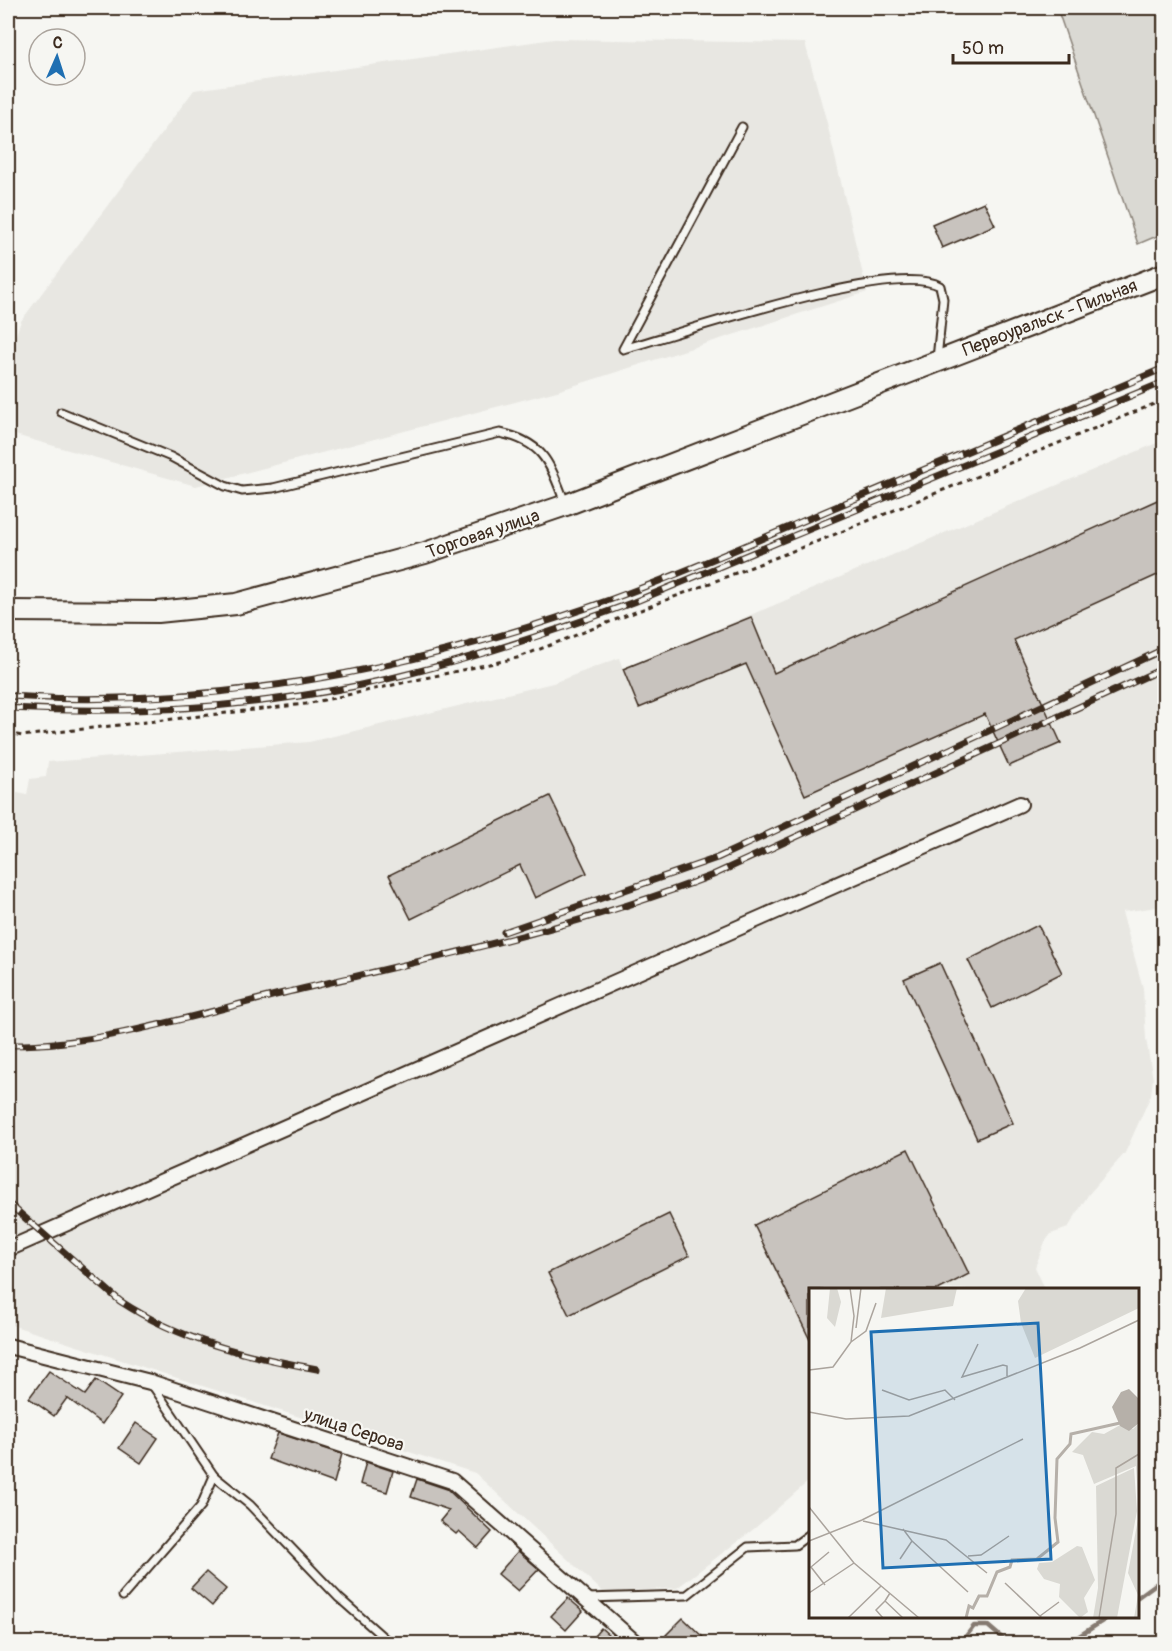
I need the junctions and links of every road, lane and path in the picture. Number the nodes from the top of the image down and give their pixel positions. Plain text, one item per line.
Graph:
1 (742, 127) dead end
2 (1164, 274) edge
3 (936, 361) junction
4 (1164, 400) edge
5 (61, 412) dead end
6 (566, 505) junction
7 (8, 611) edge
8 (8, 733) edge
9 (1020, 804) dead end
10 (8, 1249) edge
11 (8, 1346) edge
12 (150, 1382) junction
13 (214, 1476) junction
14 (809, 1535) edge
15 (123, 1596) dead end
16 (585, 1598) junction
17 (391, 1644) edge
18 (637, 1644) edge

1 - 3 lane
2 - 3 street, Первоуральск - Пильная
3 - 6 street, Торговая улица
4 - 8 path
5 - 6 lane
6 - 7 street, Торговая улица
9 - 10 street
11 - 12 street, улица Серова
12 - 13 lane
12 - 16 street, улица Серова
13 - 15 lane
13 - 17 lane
14 - 16 lane
16 - 18 street, улица Серова

